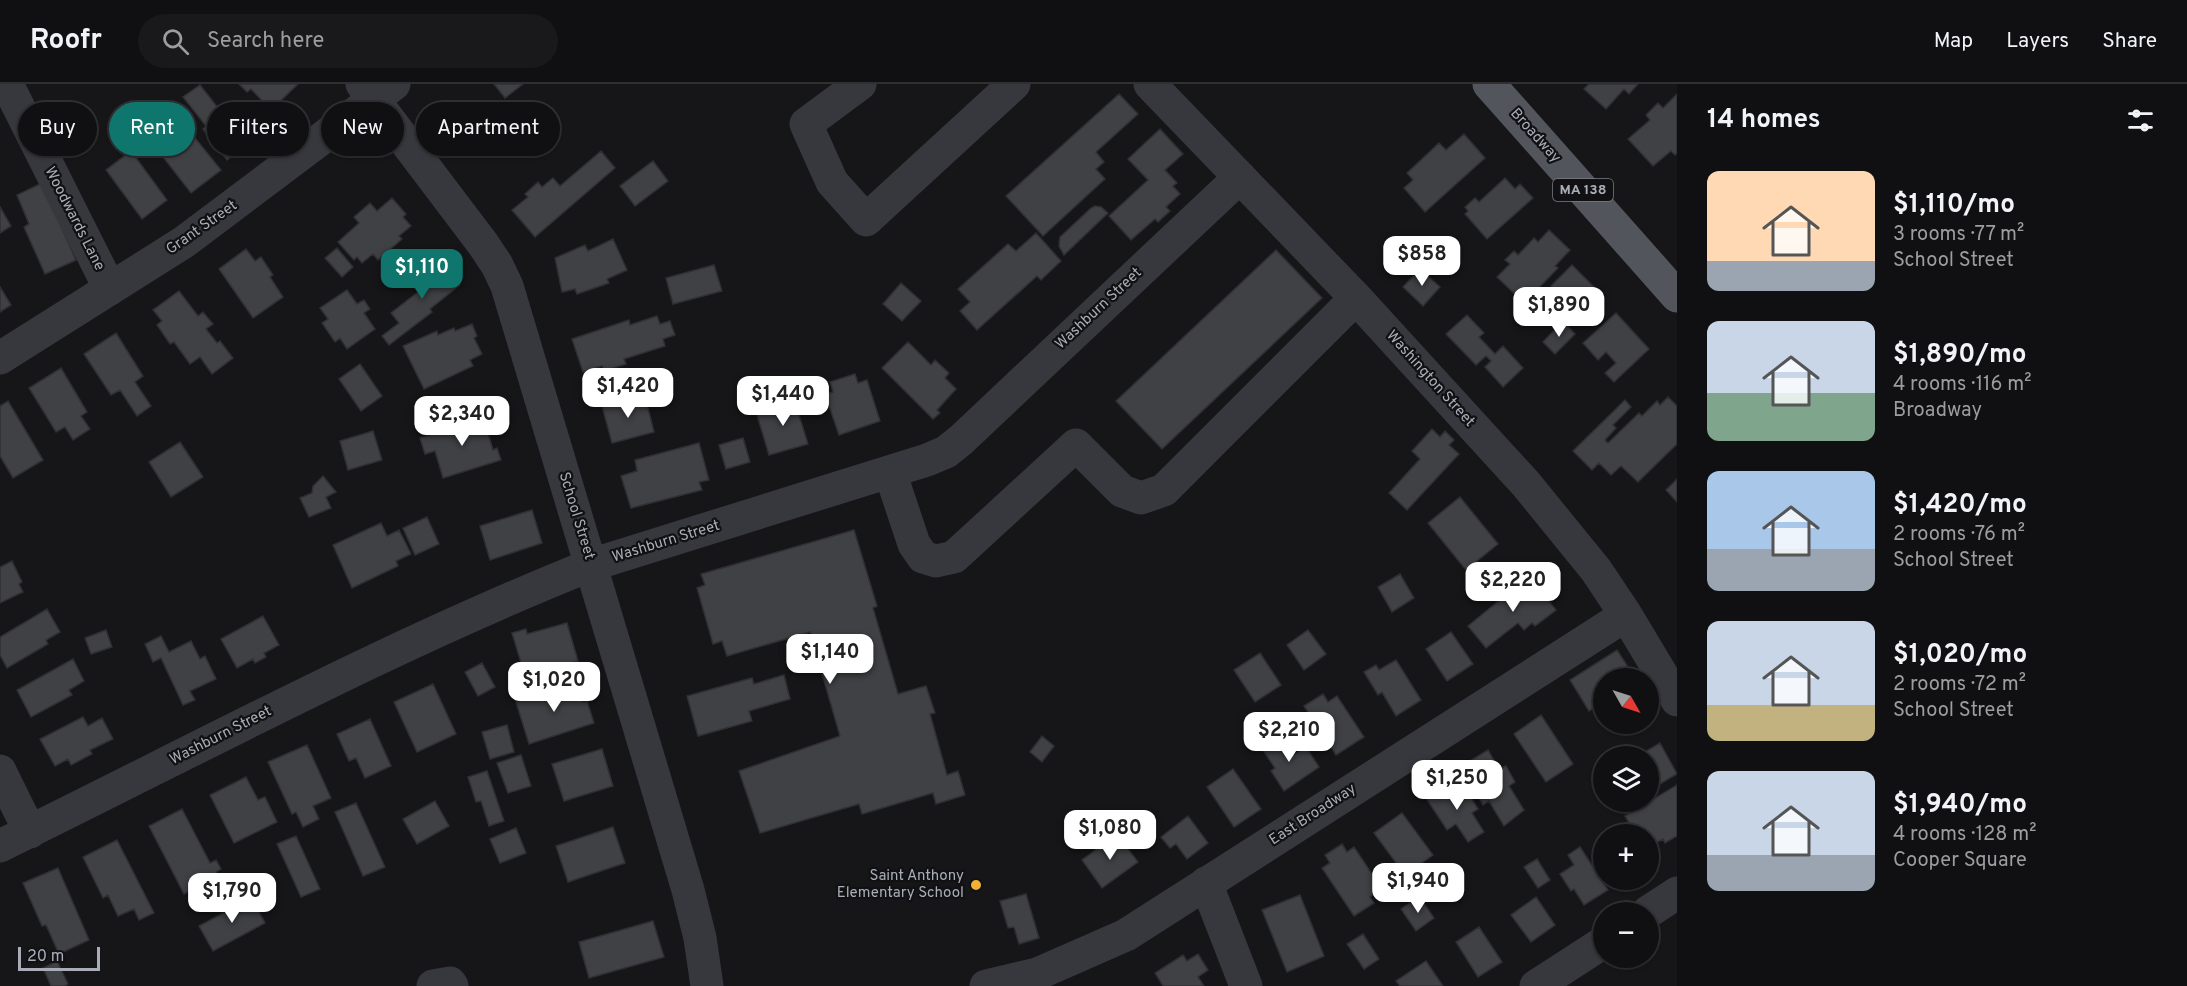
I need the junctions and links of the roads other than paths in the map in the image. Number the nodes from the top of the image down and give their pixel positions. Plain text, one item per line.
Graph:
1 (7, 84) edge
2 (860, 84) edge
3 (1014, 84) edge
4 (1150, 84) edge
5 (1489, 84) edge
6 (376, 89) edge
7 (1240, 177) junction
8 (110, 289) junction
9 (1676, 293) edge
10 (1356, 298) junction
11 (0, 358) edge
12 (890, 472) junction
13 (591, 565) junction
14 (1626, 615) junction
15 (1674, 688) edge
16 (0, 771) edge
17 (30, 832) junction
18 (0, 846) edge
19 (1206, 883) junction
20 (1677, 893) edge
21 (1659, 905) edge
22 (1593, 949) edge
23 (433, 986) edge
24 (452, 986) edge
25 (707, 986) edge
26 (986, 986) edge
27 (1246, 986) edge
28 (1536, 986) edge

1 - 8 street, Woodwards Lane
2 - 3 street
4 - 7 street, Washington Street
5 - 9 main road, Broadway / MA 138
6 - 8 street, Grant Street
6 - 13 street, School Street
7 - 10 street, Washington Street
7 - 12 street, Washburn Street
8 - 11 street, Grant Street
10 - 12 street
10 - 14 street, Washington Street
12 - 13 street, Washburn Street
13 - 17 street, Washburn Street
13 - 25 street, School Street
14 - 15 street, Washington Street
14 - 19 street, East Broadway
16 - 17 street
17 - 18 street, Washburn Street
19 - 26 street, East Broadway
19 - 27 street
20 - 21 street
22 - 28 street
23 - 24 street

